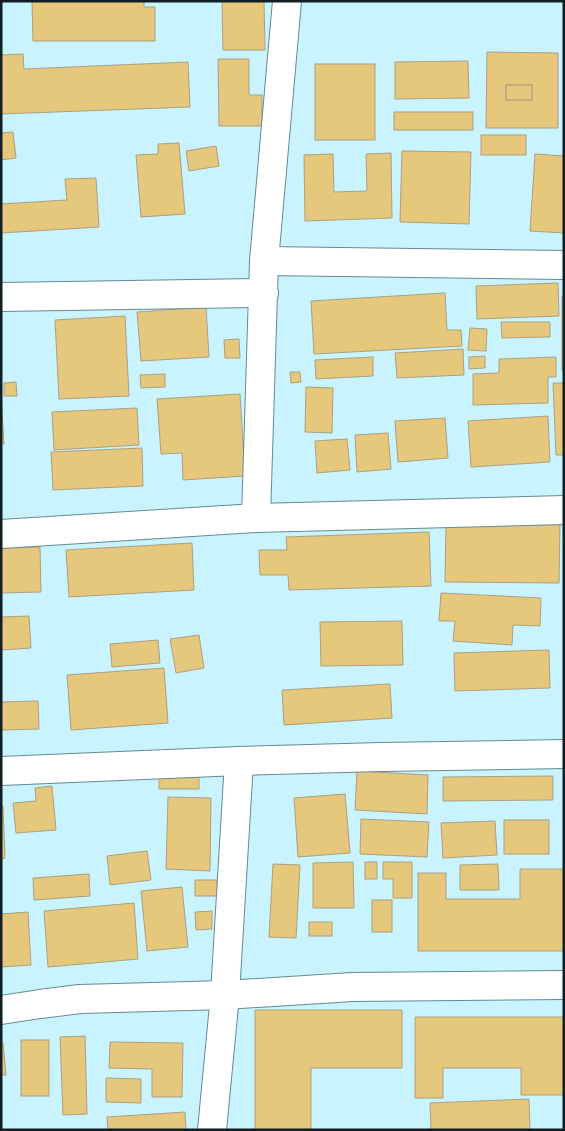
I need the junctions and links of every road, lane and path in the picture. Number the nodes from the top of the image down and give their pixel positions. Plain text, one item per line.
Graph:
1 (286, 1) edge
2 (264, 261) junction
3 (564, 265) edge
4 (264, 293) junction
5 (1, 297) edge
6 (564, 510) edge
7 (256, 518) junction
8 (1, 534) edge
9 (564, 754) edge
10 (239, 761) junction
11 (1, 771) edge
12 (564, 985) edge
13 (226, 995) junction
14 (1, 1010) edge
15 (212, 1130) edge

1 - 2 street
2 - 3 street
2 - 4 street
4 - 5 street
4 - 7 street
6 - 7 street
7 - 8 street
9 - 10 street
10 - 11 street
10 - 13 street
12 - 13 street
13 - 14 street
13 - 15 street

